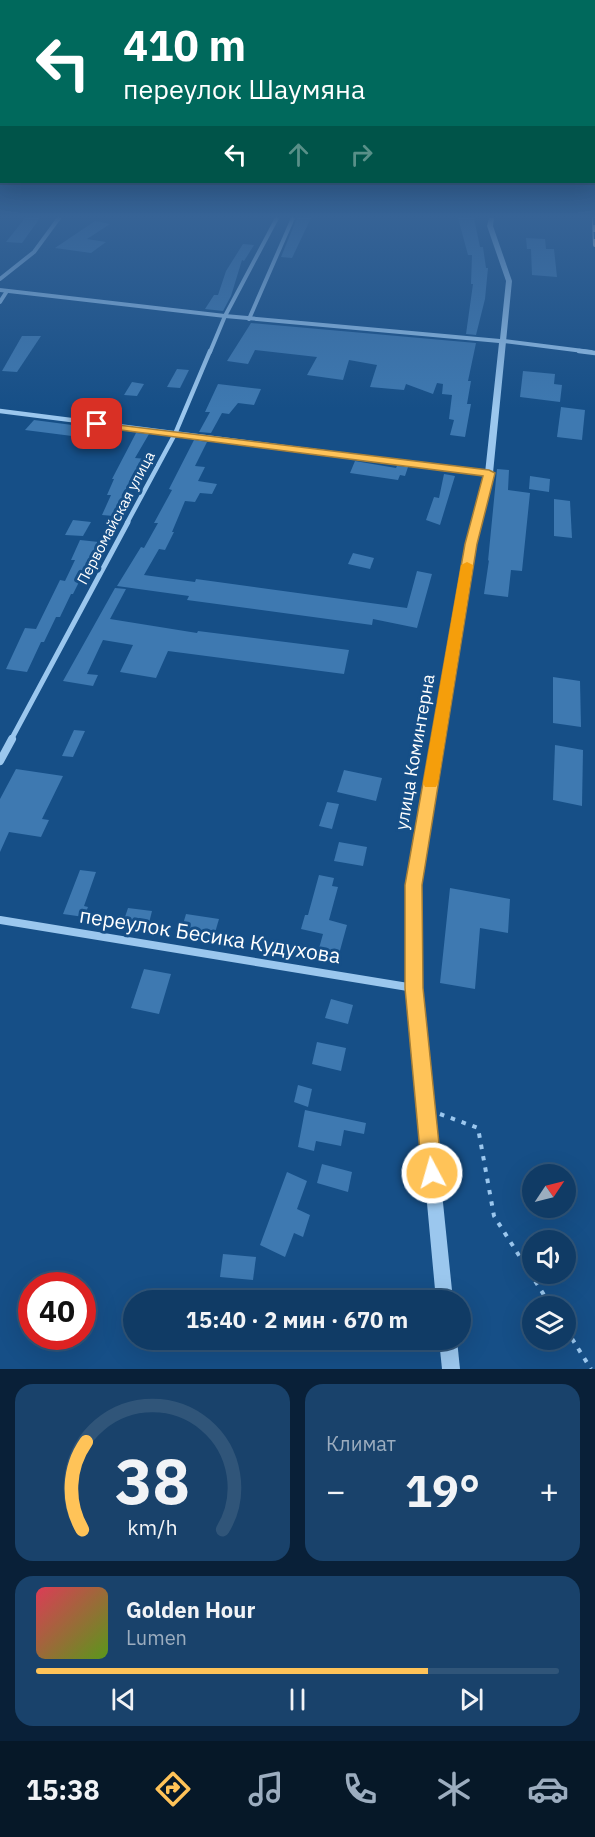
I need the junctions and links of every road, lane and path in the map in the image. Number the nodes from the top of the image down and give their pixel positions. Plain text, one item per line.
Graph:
1 (243, 282) edge
2 (265, 282) edge
3 (509, 282) edge
4 (3, 291) edge
5 (0, 302) edge
6 (225, 316) junction
7 (249, 319) junction
8 (504, 341) junction
9 (595, 353) edge
10 (0, 411) edge
11 (174, 434) junction
12 (489, 473) junction
13 (0, 761) edge
14 (0, 920) edge
15 (414, 988) junction
16 (426, 1109) junction
17 (443, 1290) edge
18 (545, 1296) edge
19 (576, 1345) edge
20 (449, 1350) edge
21 (451, 1369) edge
22 (591, 1369) edge

1 - 6 street, Первомайская улица
2 - 7 street
3 - 8 street, улица Коминтерна
4 - 5 street
4 - 6 street
6 - 7 street
6 - 11 street, Первомайская улица
7 - 8 street
8 - 9 street
8 - 12 street, улица Коминтерна
10 - 11 street
11 - 12 street
11 - 13 street, Первомайская улица
12 - 15 street, улица Коминтерна
14 - 15 street, переулок Бесика Кудухова
15 - 16 street, улица Коминтерна
16 - 17 street, улица Коминтерна
16 - 18 path
19 - 22 path
20 - 21 street

